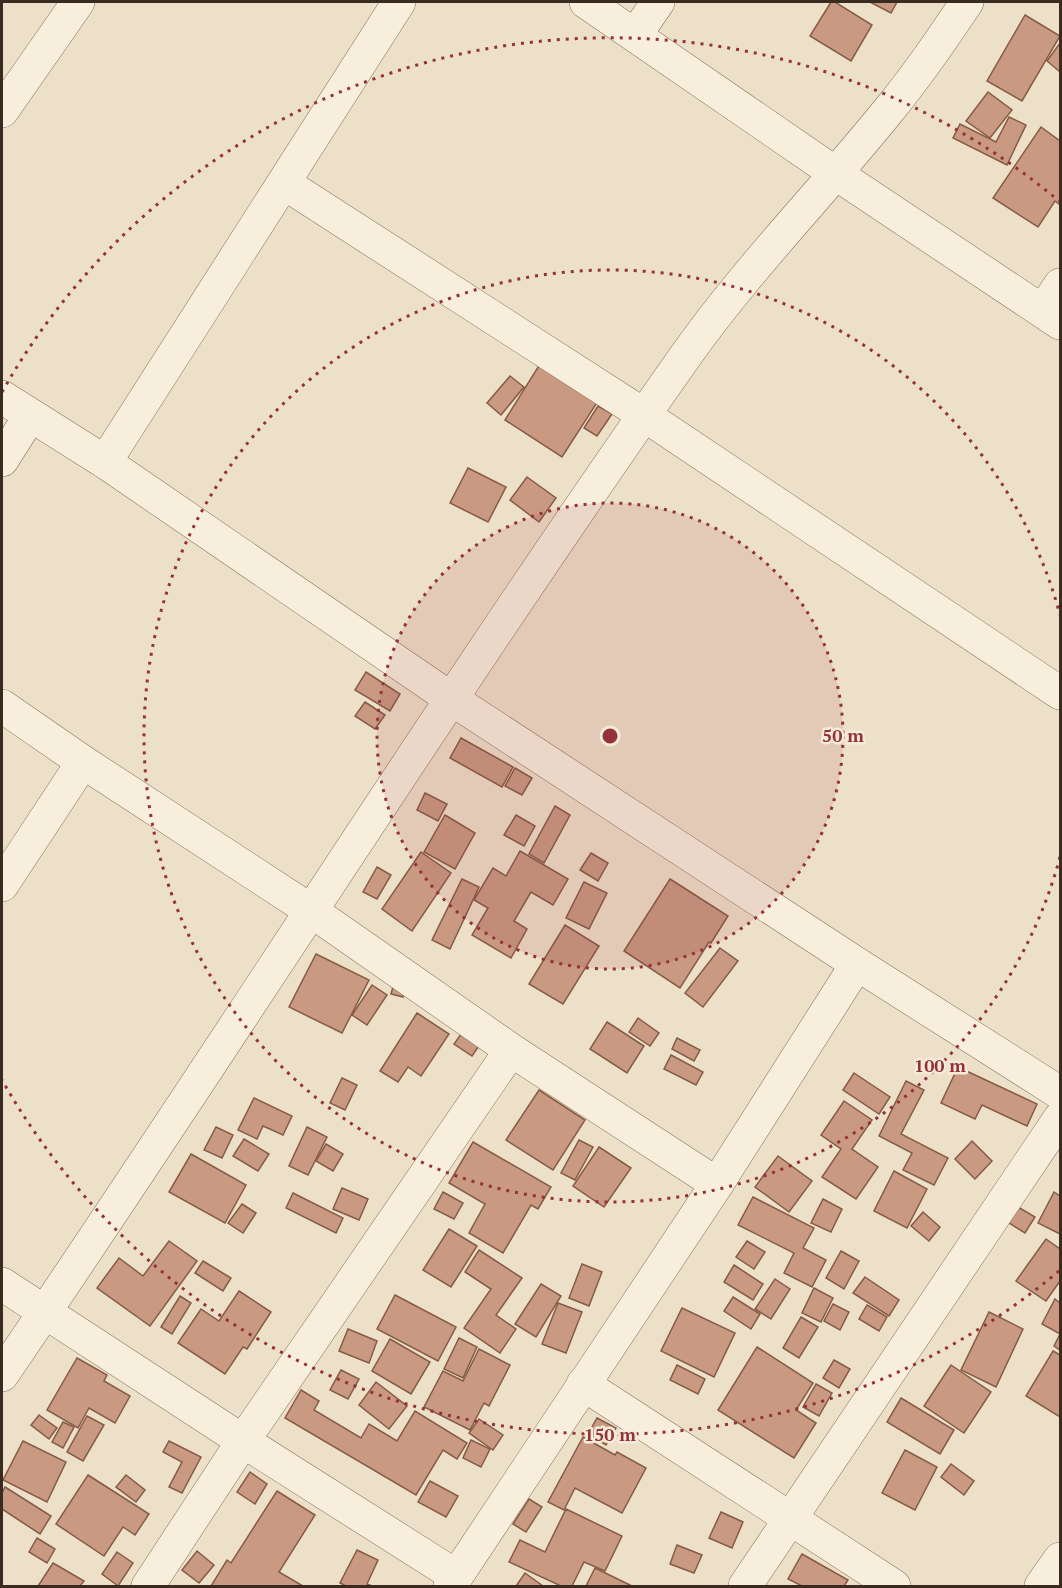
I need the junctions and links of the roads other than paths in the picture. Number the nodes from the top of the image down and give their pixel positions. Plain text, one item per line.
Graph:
1 (78, 2) edge
2 (399, 2) edge
3 (586, 2) edge
4 (658, 2) edge
5 (967, 2) edge
6 (636, 34) junction
7 (2, 111) edge
8 (835, 173) junction
9 (284, 183) junction
10 (1055, 306) edge
11 (2, 397) edge
12 (644, 415) junction
13 (30, 416) junction
14 (2, 460) edge
15 (105, 462) junction
16 (1060, 693) edge
17 (450, 698) junction
18 (2, 706) edge
19 (83, 762) junction
20 (2, 885) edge
21 (310, 910) junction
22 (857, 964) junction
23 (511, 1050) junction
24 (1060, 1093) edge
25 (1060, 1118) edge
26 (717, 1184) junction
27 (2, 1284) edge
28 (44, 1313) junction
29 (2, 1375) edge
30 (583, 1384) junction
31 (243, 1442) junction
32 (789, 1519) junction
33 (1060, 1559) edge
34 (453, 1581) edge
35 (148, 1587) edge
36 (744, 1587) edge
37 (894, 1587) edge
38 (1041, 1587) edge

1 - 7 street
2 - 9 street
3 - 6 street
4 - 6 street
5 - 8 street
6 - 8 street
8 - 10 street
8 - 12 street
9 - 12 street
9 - 15 street
11 - 13 street
12 - 16 street
12 - 17 street
13 - 14 street
13 - 15 street
15 - 17 street
17 - 21 street
17 - 22 street
18 - 19 street
19 - 20 street
19 - 21 street
21 - 23 street
21 - 28 street
22 - 24 street
22 - 26 street
23 - 26 street
23 - 31 street
25 - 32 street
26 - 30 street
27 - 28 street
28 - 29 street
28 - 31 street
30 - 32 street
30 - 34 street
31 - 34 street
31 - 35 street
32 - 36 street
32 - 37 street
33 - 38 street

